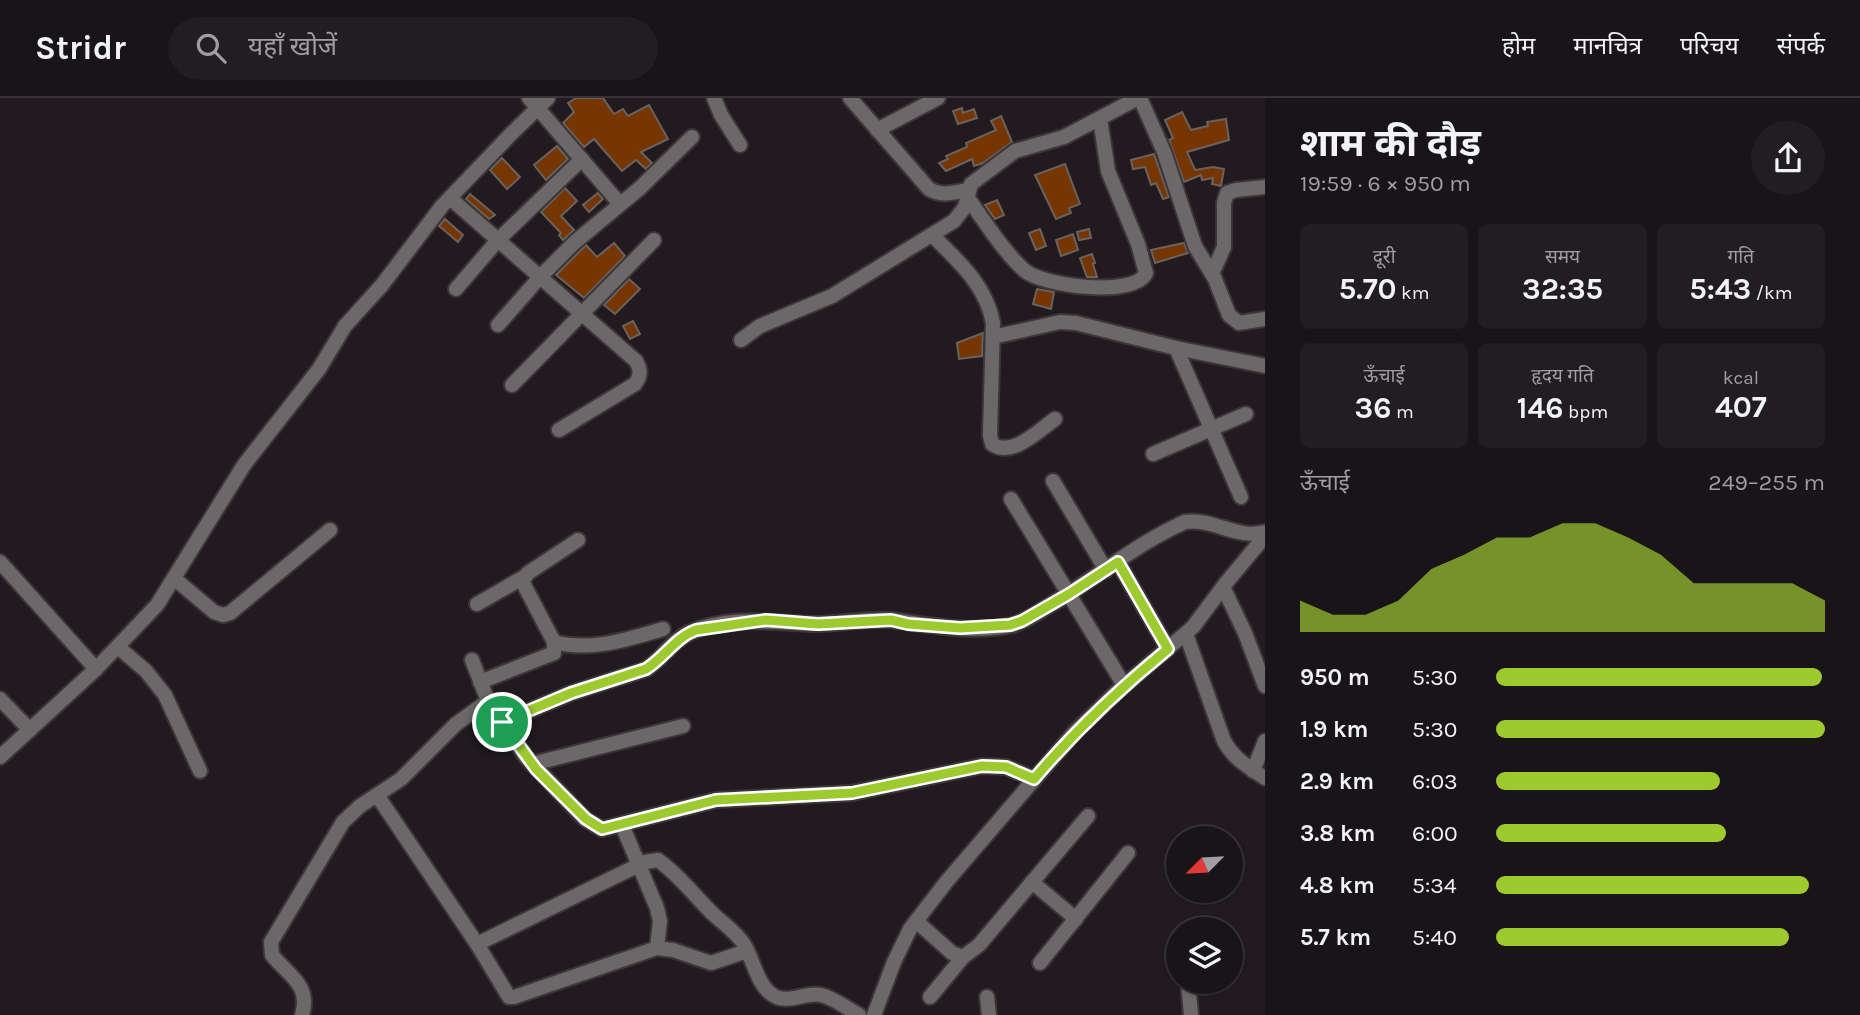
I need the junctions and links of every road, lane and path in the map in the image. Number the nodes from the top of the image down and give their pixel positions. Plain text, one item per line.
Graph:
1 (714, 98) edge
2 (850, 98) edge
3 (938, 98) edge
4 (1139, 98) edge
5 (538, 101) edge
6 (1100, 119) junction
7 (877, 130) junction
8 (692, 137) dead end
9 (740, 145) dead end
10 (582, 159) junction
11 (1265, 187) edge
12 (968, 194) junction
13 (450, 198) junction
14 (620, 204) junction
15 (933, 236) junction
16 (498, 240) junction
17 (654, 240) dead end
18 (1212, 274) junction
19 (540, 277) junction
20 (456, 289) dead end
21 (581, 313) junction
22 (1265, 319) edge
23 (498, 325) dead end
24 (993, 337) junction
25 (741, 340) dead end
26 (1176, 348) junction
27 (1265, 366) edge
28 (512, 385) dead end
29 (1246, 414) dead end
30 (1055, 419) dead end
31 (1211, 428) junction
32 (559, 430) dead end
33 (1153, 454) dead end
34 (1053, 481) dead end
35 (1241, 497) dead end
36 (1011, 499) dead end
37 (330, 530) dead end
38 (1265, 534) edge
39 (579, 540) dead end
40 (0, 562) edge
41 (1112, 566) junction
42 (524, 577) junction
43 (175, 579) junction
44 (1223, 587) junction
45 (1069, 594) junction
46 (477, 604) dead end
47 (663, 629) dead end
48 (1186, 634) junction
49 (554, 642) junction
50 (118, 647) junction
51 (1168, 649) junction
52 (472, 660) dead end
53 (96, 669) junction
54 (480, 682) junction
55 (1124, 685) junction
56 (1265, 686) edge
57 (0, 699) edge
58 (488, 701) junction
59 (502, 722) junction
60 (683, 726) dead end
61 (30, 730) junction
62 (1265, 741) edge
63 (0, 757) edge
64 (532, 765) junction
65 (200, 771) dead end
66 (1259, 775) edge
67 (1034, 779) junction
68 (377, 795) junction
69 (1088, 816) dead end
70 (622, 825) junction
71 (1128, 853) dead end
72 (639, 864) junction
73 (1032, 882) junction
74 (1076, 919) junction
75 (916, 921) junction
76 (477, 944) junction
77 (657, 948) junction
78 (747, 951) junction
79 (964, 957) junction
80 (1040, 963) dead end
81 (1189, 994) edge
82 (930, 997) dead end
83 (987, 997) dead end
84 (302, 1015) edge
85 (859, 1015) edge
86 (874, 1015) edge
87 (989, 1015) edge
88 (1191, 1015) edge

1 - 9 street
2 - 7 street
3 - 7 street
4 - 6 street
4 - 18 street
5 - 10 street
5 - 13 street
6 - 12 street
6 - 12 street
7 - 12 street
8 - 14 street
10 - 14 street
10 - 16 street
11 - 18 street
12 - 15 street
13 - 16 street
13 - 43 street
14 - 19 street
15 - 24 street
15 - 25 street
16 - 19 street
16 - 20 street
17 - 21 street
18 - 22 street
19 - 21 street
19 - 23 street
21 - 28 street
21 - 32 street
24 - 26 street
24 - 30 street
26 - 27 street
26 - 31 street
29 - 31 street
31 - 33 street
31 - 35 street
34 - 41 street
36 - 45 street
37 - 43 street
38 - 41 street
38 - 44 street
39 - 42 street
40 - 53 street
41 - 45 street
41 - 51 street
42 - 46 street
42 - 49 street
43 - 50 street
44 - 48 street
44 - 56 street
45 - 55 street
45 - 59 street
47 - 49 street
48 - 51 street
48 - 66 street
49 - 54 street
50 - 53 street
50 - 65 street
51 - 55 street
52 - 54 street
53 - 61 street
54 - 58 street
55 - 67 street
57 - 61 street
58 - 59 street
58 - 68 street
59 - 64 street
60 - 64 street
61 - 63 street
62 - 66 street
64 - 70 street
67 - 70 street
67 - 75 street
68 - 76 street
68 - 84 street
69 - 73 street
70 - 72 street
71 - 74 street
72 - 76 street
72 - 77 street
72 - 78 street
73 - 74 street
73 - 79 street
74 - 80 street
75 - 79 street
75 - 86 street
76 - 77 street
77 - 78 street
78 - 85 street
79 - 82 street
81 - 88 street
83 - 87 street

